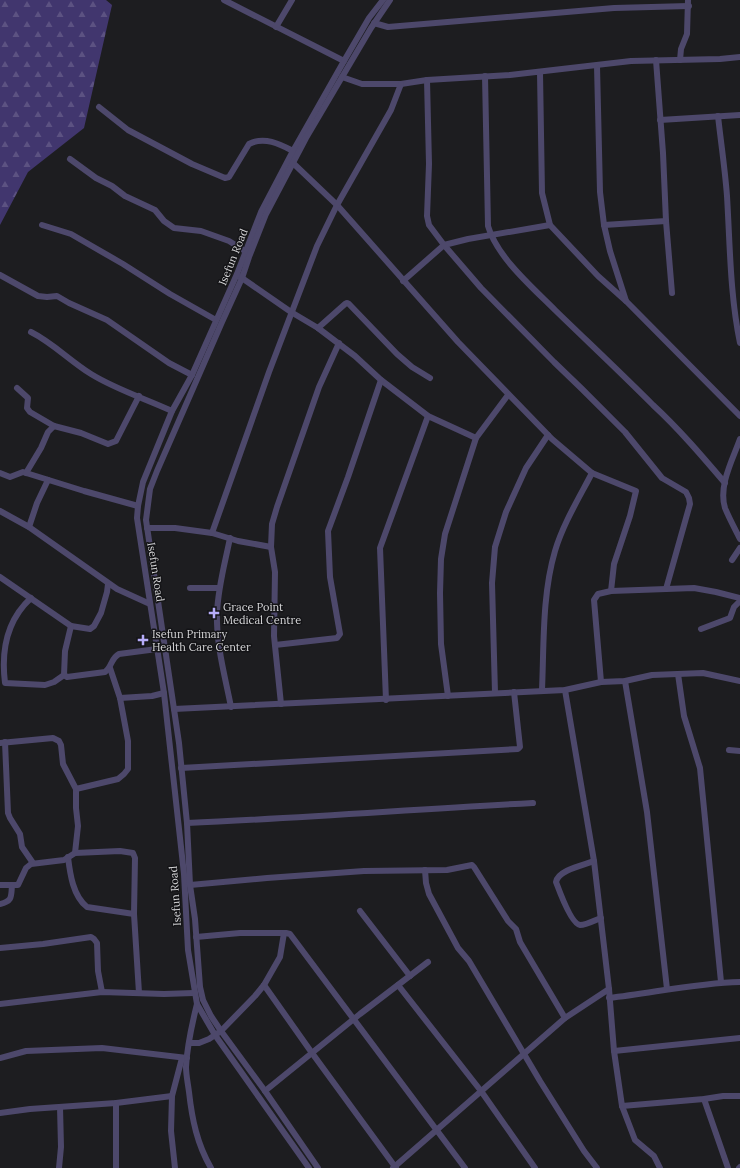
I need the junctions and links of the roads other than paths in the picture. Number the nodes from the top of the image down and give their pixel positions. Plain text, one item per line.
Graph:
1 (224, 0) edge
2 (292, 0) edge
3 (383, 0) edge
4 (390, 0) edge
5 (633, 3) edge
6 (689, 3) edge
7 (374, 23) junction
8 (276, 27) junction
9 (740, 56) edge
10 (656, 60) junction
11 (680, 60) junction
12 (344, 61) junction
13 (597, 66) junction
14 (540, 72) junction
15 (485, 76) junction
16 (342, 77) junction
17 (427, 80) junction
18 (401, 84) junction
19 (99, 107) dead end
20 (740, 115) edge
21 (718, 116) junction
22 (660, 120) junction
23 (293, 151) junction
24 (70, 159) dead end
25 (293, 163) junction
26 (337, 205) junction
27 (666, 221) junction
28 (42, 225) dead end
29 (550, 225) junction
30 (604, 225) junction
31 (491, 236) junction
32 (444, 245) junction
33 (245, 251) junction
34 (0, 275) edge
35 (240, 276) junction
36 (403, 281) junction
37 (672, 293) dead end
38 (626, 301) junction
39 (291, 312) junction
40 (216, 320) junction
41 (318, 328) junction
42 (31, 332) dead end
43 (339, 343) junction
44 (740, 343) edge
45 (192, 375) junction
46 (430, 378) dead end
47 (381, 380) junction
48 (17, 388) dead end
49 (508, 395) junction
50 (139, 396) junction
51 (172, 411) junction
52 (428, 416) junction
53 (740, 416) edge
54 (54, 426) junction
55 (548, 435) junction
56 (476, 438) junction
57 (740, 439) edge
58 (0, 473) edge
59 (26, 473) junction
60 (592, 473) junction
61 (48, 480) junction
62 (725, 483) junction
63 (138, 506) junction
64 (0, 511) edge
65 (29, 527) junction
66 (147, 528) junction
67 (212, 533) junction
68 (230, 538) junction
69 (740, 539) edge
70 (271, 547) junction
71 (740, 548) edge
72 (732, 560) dead end
73 (0, 577) edge
74 (108, 584) junction
75 (190, 588) dead end
76 (219, 588) junction
77 (666, 589) junction
78 (117, 590) junction
79 (611, 591) junction
80 (107, 592) junction
81 (32, 598) junction
82 (740, 600) edge
83 (150, 604) junction
84 (71, 626) junction
85 (701, 629) dead end
86 (0, 635) edge
87 (7, 636) junction
88 (275, 644) junction
89 (157, 648) junction
90 (110, 668) junction
91 (2, 671) edge
92 (678, 674) junction
93 (64, 675) junction
94 (625, 680) junction
95 (740, 681) edge
96 (601, 682) junction
97 (542, 690) junction
98 (565, 690) junction
99 (514, 692) junction
100 (164, 693) junction
101 (495, 693) junction
102 (448, 696) junction
103 (120, 698) junction
104 (386, 700) junction
105 (281, 704) junction
106 (231, 707) junction
107 (174, 709) junction
108 (2, 742) edge
109 (730, 750) dead end
110 (740, 750) edge
111 (181, 768) junction
112 (3, 783) edge
113 (76, 789) junction
114 (533, 803) dead end
115 (187, 823) junction
116 (76, 853) junction
117 (68, 857) junction
118 (594, 861) junction
119 (33, 863) junction
120 (425, 870) junction
121 (0, 885) edge
122 (12, 885) junction
123 (190, 885) junction
124 (0, 904) edge
125 (360, 911) dead end
126 (134, 914) junction
127 (601, 918) junction
128 (284, 933) junction
129 (196, 937) junction
130 (0, 948) edge
131 (428, 962) dead end
132 (410, 976) junction
133 (721, 982) junction
134 (740, 982) edge
135 (264, 985) junction
136 (398, 985) junction
137 (609, 990) junction
138 (668, 990) junction
139 (102, 992) junction
140 (194, 992) junction
141 (138, 993) junction
142 (609, 998) junction
143 (0, 1004) edge
144 (197, 1004) junction
145 (565, 1018) junction
146 (354, 1019) junction
147 (218, 1033) junction
148 (740, 1038) edge
149 (189, 1043) junction
150 (614, 1051) junction
151 (312, 1053) junction
152 (524, 1053) junction
153 (0, 1058) edge
154 (185, 1058) junction
155 (265, 1091) junction
156 (481, 1091) junction
157 (172, 1096) junction
158 (740, 1096) edge
159 (704, 1099) junction
160 (116, 1103) junction
161 (622, 1106) junction
162 (60, 1107) junction
163 (0, 1113) edge
164 (437, 1131) junction
165 (59, 1168) edge
166 (116, 1168) edge
167 (175, 1168) edge
168 (211, 1168) edge
169 (309, 1168) edge
170 (318, 1168) edge
171 (395, 1168) edge
172 (465, 1168) edge
173 (535, 1168) edge
174 (597, 1168) edge
175 (660, 1168) edge
176 (728, 1168) edge

1 - 8 street
2 - 8 street
3 - 12 street, Isefun Road
4 - 7 street, Isefun Road
5 - 6 street
5 - 7 street
6 - 11 street
7 - 16 street, Isefun Road
8 - 12 street
9 - 11 street
10 - 11 street
10 - 13 street
10 - 22 street
12 - 23 street, Isefun Road
13 - 14 street
13 - 30 street
14 - 15 street
14 - 29 street
15 - 17 street
15 - 31 street
16 - 18 street
16 - 25 street, Isefun Road
17 - 18 street
17 - 32 street
18 - 26 street
19 - 23 street
20 - 21 street
21 - 22 street
21 - 44 street
22 - 27 street
23 - 33 street, Isefun Road
24 - 33 street
25 - 26 street
25 - 35 street, Isefun Road
26 - 36 street
26 - 39 street
27 - 30 street
27 - 37 street
28 - 40 street
29 - 31 street
29 - 38 street
30 - 38 street
31 - 32 street
31 - 62 street
32 - 36 street
32 - 77 street
33 - 35 street, Isefun Road
34 - 45 street
35 - 39 street
35 - 40 street, Isefun Road
35 - 66 street, Isefun Road
36 - 49 street
38 - 53 street
39 - 41 street
39 - 67 street
40 - 45 street, Isefun Road
41 - 43 street
41 - 46 street
42 - 50 street
43 - 47 street
43 - 70 street
45 - 51 street, Isefun Road
47 - 52 street
47 - 88 street
48 - 54 street
49 - 55 street
49 - 56 street
50 - 51 street
50 - 54 street
51 - 63 street, Isefun Road
52 - 56 street
52 - 104 street
54 - 59 street
55 - 60 street
55 - 101 street
56 - 102 street
57 - 62 street
58 - 59 street
59 - 61 street
60 - 79 street
60 - 97 street
61 - 63 street
61 - 65 street
62 - 69 street
63 - 83 street, Isefun Road
64 - 65 street
65 - 74 street
66 - 67 street
66 - 107 street, Isefun Road
67 - 68 street
68 - 70 street
68 - 76 street
70 - 88 street
71 - 72 street
73 - 81 street
74 - 78 street
74 - 80 street
75 - 76 street
76 - 106 street
77 - 79 street
77 - 82 street
78 - 80 street
78 - 83 street
79 - 96 street
80 - 84 street
81 - 84 street
81 - 87 street
82 - 85 street
83 - 89 street, Isefun Road
84 - 93 street
86 - 87 street
87 - 91 street
88 - 105 street
89 - 90 street
89 - 100 street, Isefun Road
90 - 93 street
90 - 103 street
91 - 93 street
92 - 94 street
92 - 95 street
92 - 133 street
94 - 96 street
94 - 138 street
96 - 98 street
97 - 98 street
97 - 99 street
98 - 118 street
99 - 101 street
99 - 111 street
100 - 103 street
100 - 140 street, Isefun Road
101 - 102 street
102 - 104 street
103 - 113 street
104 - 105 street
105 - 106 street
106 - 107 street
107 - 111 street, Isefun Road
108 - 112 street
108 - 113 street
109 - 110 street
111 - 115 street, Isefun Road
112 - 119 street
113 - 116 street
114 - 115 street
115 - 123 street, Isefun Road
116 - 117 street
116 - 126 street
117 - 119 street
117 - 126 street
118 - 127 street
118 - 127 street
119 - 122 street
120 - 123 street
120 - 145 street
120 - 152 street
121 - 122 street
122 - 124 street
123 - 129 street, Isefun Road
125 - 132 street
126 - 141 street
127 - 137 street
128 - 129 street
128 - 135 street
128 - 146 street
129 - 147 street, Isefun Road
130 - 139 street
131 - 132 street
132 - 136 street
133 - 134 street
133 - 138 street
135 - 147 street
135 - 151 street
136 - 146 street
136 - 156 street
137 - 142 street
137 - 145 street
138 - 142 street
139 - 141 street
139 - 143 street
140 - 141 street
140 - 144 street, Isefun Road
142 - 150 street
144 - 147 street, Isefun Road
144 - 149 street
145 - 152 street
146 - 151 street
146 - 164 street
147 - 149 street
147 - 155 street, Isefun Road
147 - 169 street, Isefun Road
148 - 150 street
149 - 154 street
150 - 161 street
151 - 155 street
151 - 171 street
152 - 156 street
152 - 174 street
153 - 154 street
154 - 157 street
154 - 168 street
155 - 170 street, Isefun Road
156 - 164 street
156 - 173 street
157 - 160 street
157 - 167 street
158 - 159 street
159 - 161 street
159 - 176 street
160 - 162 street
160 - 166 street
161 - 175 street
162 - 163 street
162 - 165 street
164 - 171 street
164 - 172 street

